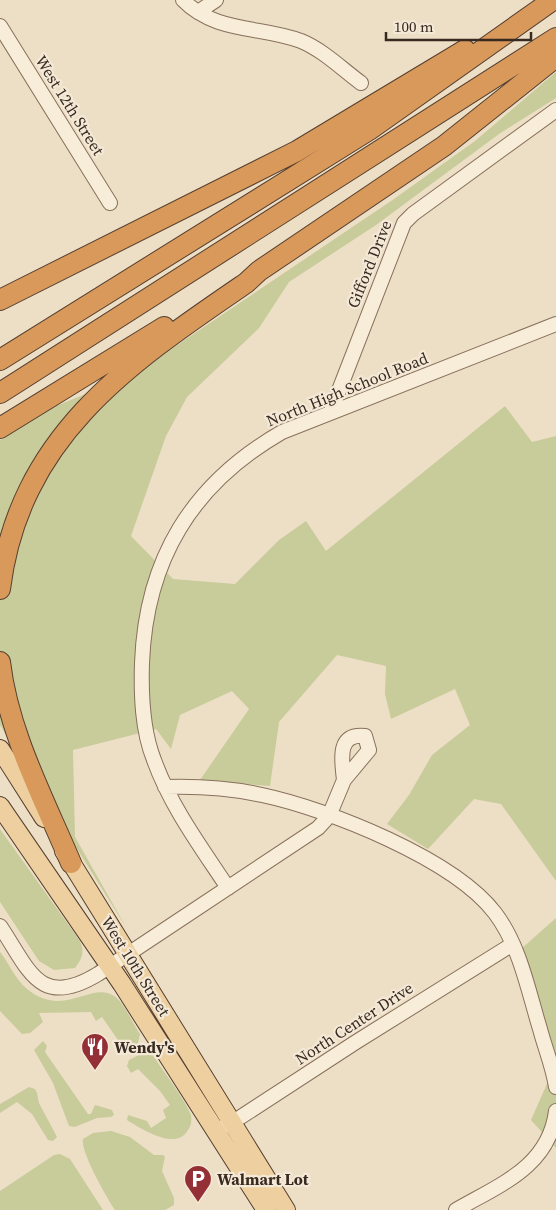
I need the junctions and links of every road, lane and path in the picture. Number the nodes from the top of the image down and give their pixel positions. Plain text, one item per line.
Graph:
1 (183, 0) edge
2 (216, 0) edge
3 (553, 0) edge
4 (198, 12) junction
5 (0, 26) edge
6 (517, 27) junction
7 (556, 38) edge
8 (556, 56) edge
9 (361, 83) dead end
10 (556, 110) edge
11 (110, 204) dead end
12 (259, 271) junction
13 (0, 300) edge
14 (556, 324) edge
15 (0, 360) edge
16 (0, 393) edge
17 (331, 411) junction
18 (0, 428) edge
19 (0, 589) edge
20 (0, 662) edge
21 (0, 748) edge
22 (344, 780) dead end
23 (165, 787) junction
24 (0, 806) edge
25 (329, 816) junction
26 (72, 863) junction
27 (228, 888) junction
28 (0, 926) edge
29 (512, 944) junction
30 (119, 959) junction
31 (556, 1087) edge
32 (556, 1112) edge
33 (234, 1122) junction
34 (215, 1131) junction
35 (266, 1210) edge
36 (286, 1210) edge
37 (456, 1210) edge

1 - 4 street
2 - 4 street
3 - 6 highway
4 - 9 street
5 - 11 street, West 12th Street
6 - 13 highway
6 - 15 highway
7 - 16 highway
8 - 12 highway
10 - 17 street, Gifford Drive
12 - 18 highway
12 - 19 highway
14 - 17 street, North High School Road
17 - 23 street, North High School Road
20 - 26 highway
21 - 26 main road, West 10th Street
22 - 25 street
23 - 25 street
23 - 27 street, North High School Road
24 - 30 main road, West 10th Street
25 - 27 street
25 - 29 street
26 - 30 main road, West 10th Street
27 - 30 street
28 - 30 street
29 - 31 street
29 - 33 street, North Center Drive
30 - 33 main road, West 10th Street
30 - 34 main road, West 10th Street
32 - 37 street
33 - 34 street, North Center Drive
33 - 36 main road, West 10th Street
34 - 35 main road, West 10th Street

